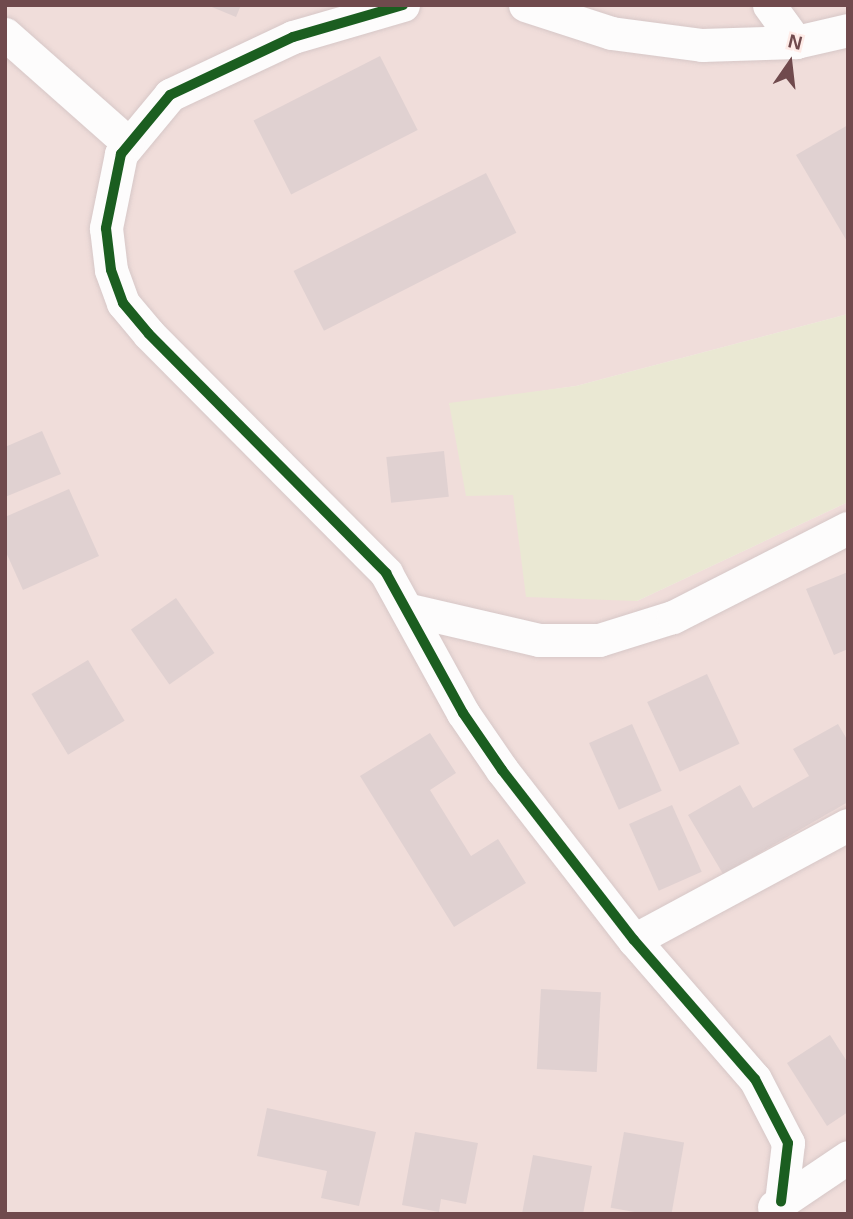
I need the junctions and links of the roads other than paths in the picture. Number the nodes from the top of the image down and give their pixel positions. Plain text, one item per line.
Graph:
1 (403, 5) edge
2 (525, 5) edge
3 (769, 5) edge
4 (848, 30) edge
5 (5, 34) edge
6 (796, 42) junction
7 (128, 143) junction
8 (848, 528) edge
9 (410, 610) junction
10 (848, 825) edge
11 (634, 940) junction
12 (848, 1157) edge
13 (772, 1208) edge

1 - 7 street
2 - 6 street
3 - 6 street
4 - 6 street
5 - 7 street
7 - 9 street
8 - 9 street
9 - 11 street
10 - 11 street
11 - 13 street
12 - 13 street

